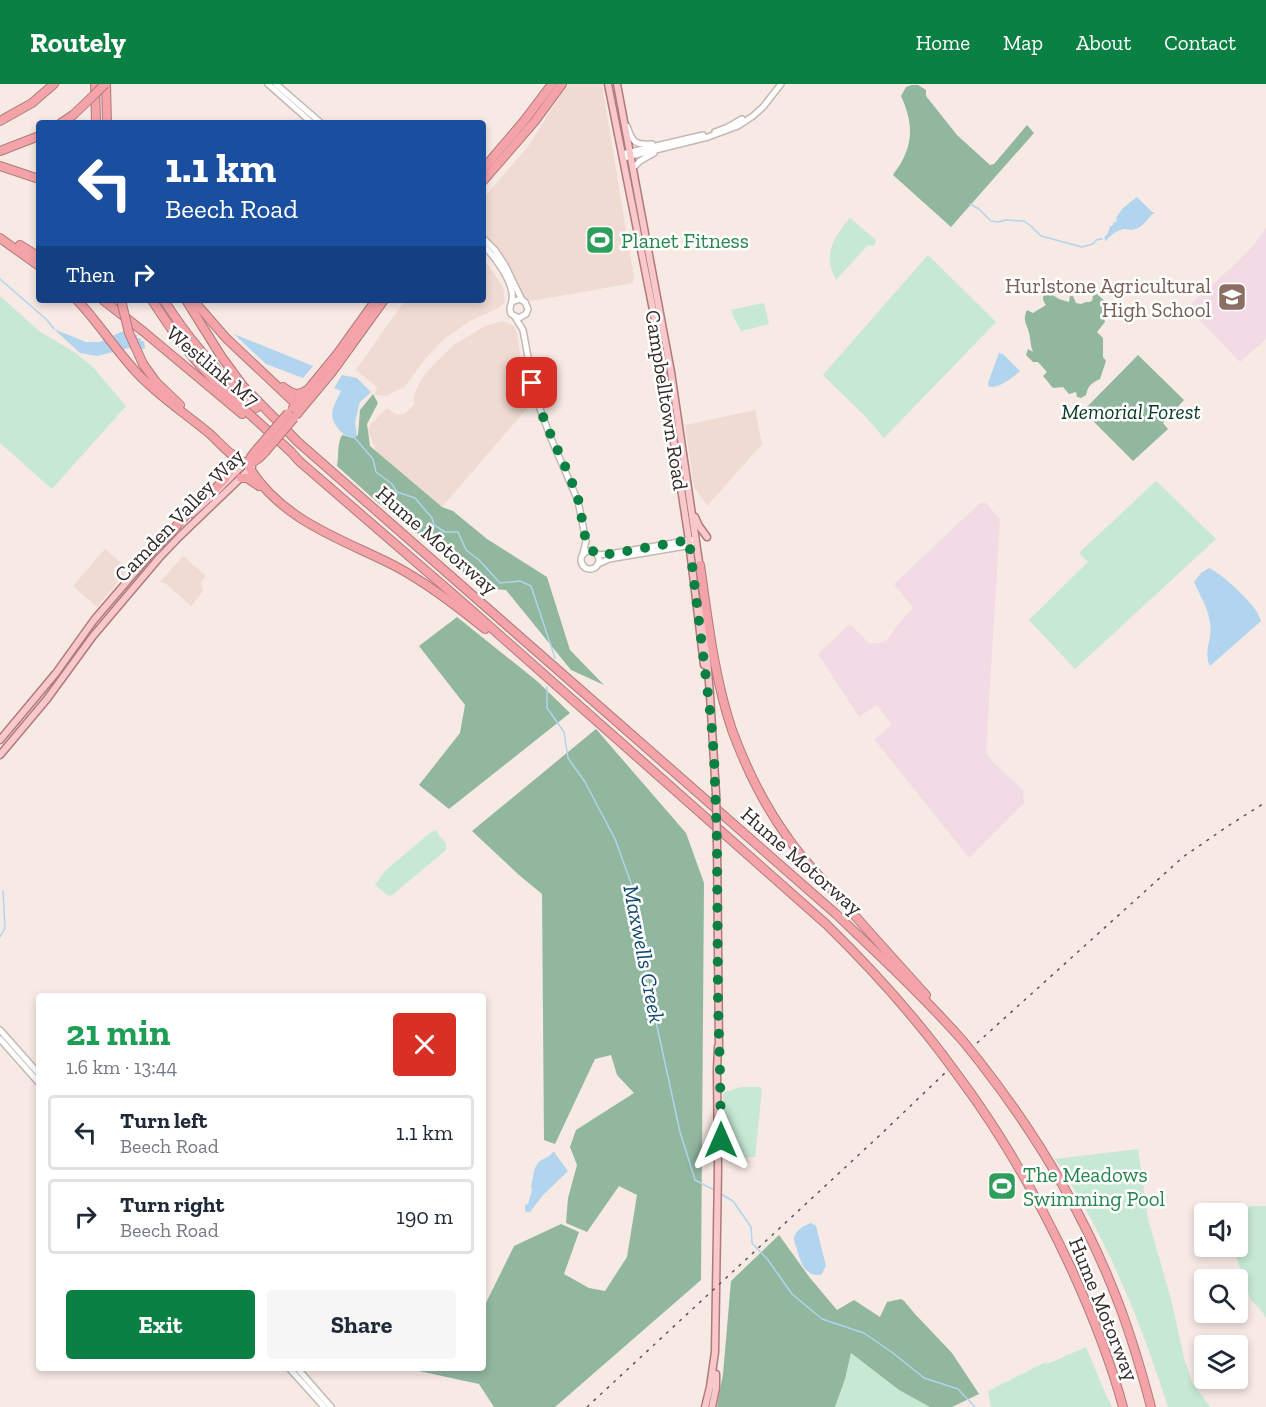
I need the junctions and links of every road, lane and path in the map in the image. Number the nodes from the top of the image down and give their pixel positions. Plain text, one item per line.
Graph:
1 (54, 84) edge
2 (95, 84) edge
3 (105, 84) edge
4 (268, 84) edge
5 (276, 84) edge
6 (552, 84) edge
7 (557, 84) edge
8 (562, 84) edge
9 (608, 84) edge
10 (617, 84) edge
11 (779, 84) edge
12 (540, 101) junction
13 (621, 106) junction
14 (66, 120) edge
15 (96, 120) edge
16 (107, 120) edge
17 (309, 120) edge
18 (318, 120) edge
19 (0, 121) edge
20 (36, 137) edge
21 (695, 141) junction
22 (672, 142) junction
23 (0, 151) edge
24 (631, 154) junction
25 (623, 156) junction
26 (486, 165) edge
27 (0, 166) edge
28 (633, 168) junction
29 (36, 178) edge
30 (486, 178) edge
31 (0, 234) edge
32 (0, 238) edge
33 (486, 241) edge
34 (486, 249) edge
35 (36, 255) edge
36 (36, 264) edge
37 (522, 300) junction
38 (512, 302) junction
39 (80, 303) edge
40 (108, 303) edge
41 (122, 303) edge
42 (154, 303) edge
43 (166, 303) edge
44 (188, 303) edge
45 (196, 303) edge
46 (374, 303) edge
47 (382, 303) edge
48 (526, 314) junction
49 (515, 317) junction
50 (523, 330) junction
51 (262, 372) junction
52 (313, 386) junction
53 (294, 412) junction
54 (189, 417) junction
55 (298, 442) junction
56 (232, 454) junction
57 (298, 460) junction
58 (248, 465) junction
59 (241, 478) junction
60 (270, 494) junction
61 (692, 511) junction
62 (170, 534) junction
63 (707, 537) dead end
64 (586, 541) junction
65 (693, 542) junction
66 (595, 553) junction
67 (583, 554) junction
68 (598, 564) junction
69 (700, 565) junction
70 (538, 669) junction
71 (711, 719) junction
72 (0, 740) edge
73 (0, 755) edge
74 (938, 1013) junction
75 (0, 1030) edge
76 (0, 1039) edge
77 (36, 1071) edge
78 (36, 1080) edge
79 (715, 1352) junction
80 (292, 1371) edge
81 (299, 1371) edge
82 (314, 1391) junction
83 (322, 1400) junction
84 (324, 1407) edge
85 (332, 1407) edge
86 (705, 1407) edge
87 (712, 1407) edge
88 (1123, 1407) edge
89 (1151, 1407) edge

1 - 19 highway
2 - 15 highway
3 - 14 highway, bridge
3 - 16 highway
4 - 17 main road
5 - 18 main road
6 - 12 highway
7 - 12 highway
8 - 30 highway
9 - 25 main road, Campbelltown Road
10 - 13 main road, Campbelltown Road
11 - 21 main road
11 - 22 main road
12 - 26 highway
13 - 22 main road
13 - 24 main road, Campbelltown Road
20 - 23 highway
21 - 24 main road
21 - 28 main road
22 - 24 main road
24 - 25 main road
24 - 28 main road, Campbelltown Road
25 - 65 main road, Campbelltown Road
27 - 29 highway
28 - 61 main road, Campbelltown Road
31 - 35 highway
32 - 36 highway
33 - 37 main road
34 - 38 main road
37 - 38 main road
37 - 48 main road
38 - 49 main road
39 - 54 highway
40 - 57 highway, Westlink M7
41 - 54 highway, bridge
42 - 57 highway
43 - 55 highway
44 - 55 highway, Westlink M7
45 - 51 highway
46 - 52 highway, Camden Valley Way
47 - 53 highway, Camden Valley Way
48 - 49 main road
48 - 50 main road
49 - 50 main road
50 - 64 main road
51 - 52 highway
51 - 53 highway
52 - 53 highway, Camden Valley Way
53 - 58 highway, Camden Valley Way, bridge
54 - 56 highway
55 - 74 highway, Hume Motorway
56 - 58 highway
56 - 62 highway
57 - 70 highway, Hume Motorway
58 - 59 main road, Camden Valley Way
58 - 60 highway
58 - 62 main road, Camden Valley Way
59 - 60 highway
59 - 73 main road, Camden Valley Way
60 - 70 highway
61 - 63 main road
61 - 65 main road, Campbelltown Road
62 - 72 main road, Camden Valley Way
64 - 66 main road
64 - 67 main road
65 - 66 main road
65 - 68 main road
65 - 69 main road, Campbelltown Road
65 - 71 main road, Campbelltown Road
66 - 67 main road
66 - 68 main road
67 - 68 main road
69 - 71 main road, Campbelltown Road
69 - 74 highway
70 - 88 highway, Hume Motorway, bridge
71 - 79 main road, Campbelltown Road, bridge
74 - 89 highway, Hume Motorway, bridge
75 - 77 main road
76 - 78 main road
79 - 86 main road, Campbelltown Road
79 - 87 main road, Campbelltown Road
80 - 82 main road
81 - 82 main road
82 - 83 main road
83 - 84 main road
83 - 85 main road

